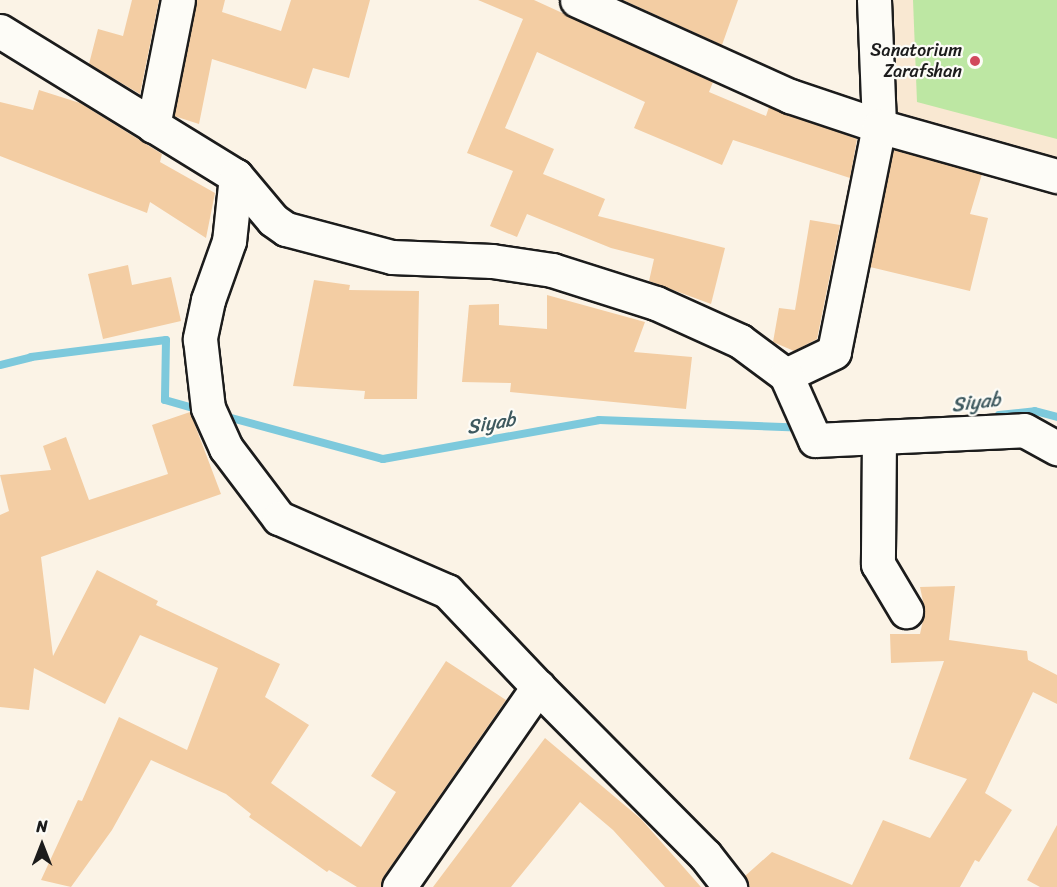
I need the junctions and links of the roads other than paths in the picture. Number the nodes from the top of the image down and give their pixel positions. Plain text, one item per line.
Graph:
1 (178, 0) edge
2 (577, 0) edge
3 (874, 0) edge
4 (0, 31) edge
5 (153, 126) junction
6 (879, 126) junction
7 (236, 176) junction
8 (1057, 176) edge
9 (792, 389) junction
10 (879, 437) junction
11 (1057, 448) edge
12 (906, 611) dead end
13 (538, 687) junction
14 (399, 887) edge
15 (730, 887) edge

1 - 5 street
2 - 6 street
3 - 6 street
4 - 5 street
5 - 7 street
6 - 8 street
6 - 9 street
7 - 9 street
7 - 13 street
9 - 10 street
10 - 11 street
10 - 12 street
13 - 14 street
13 - 15 street

